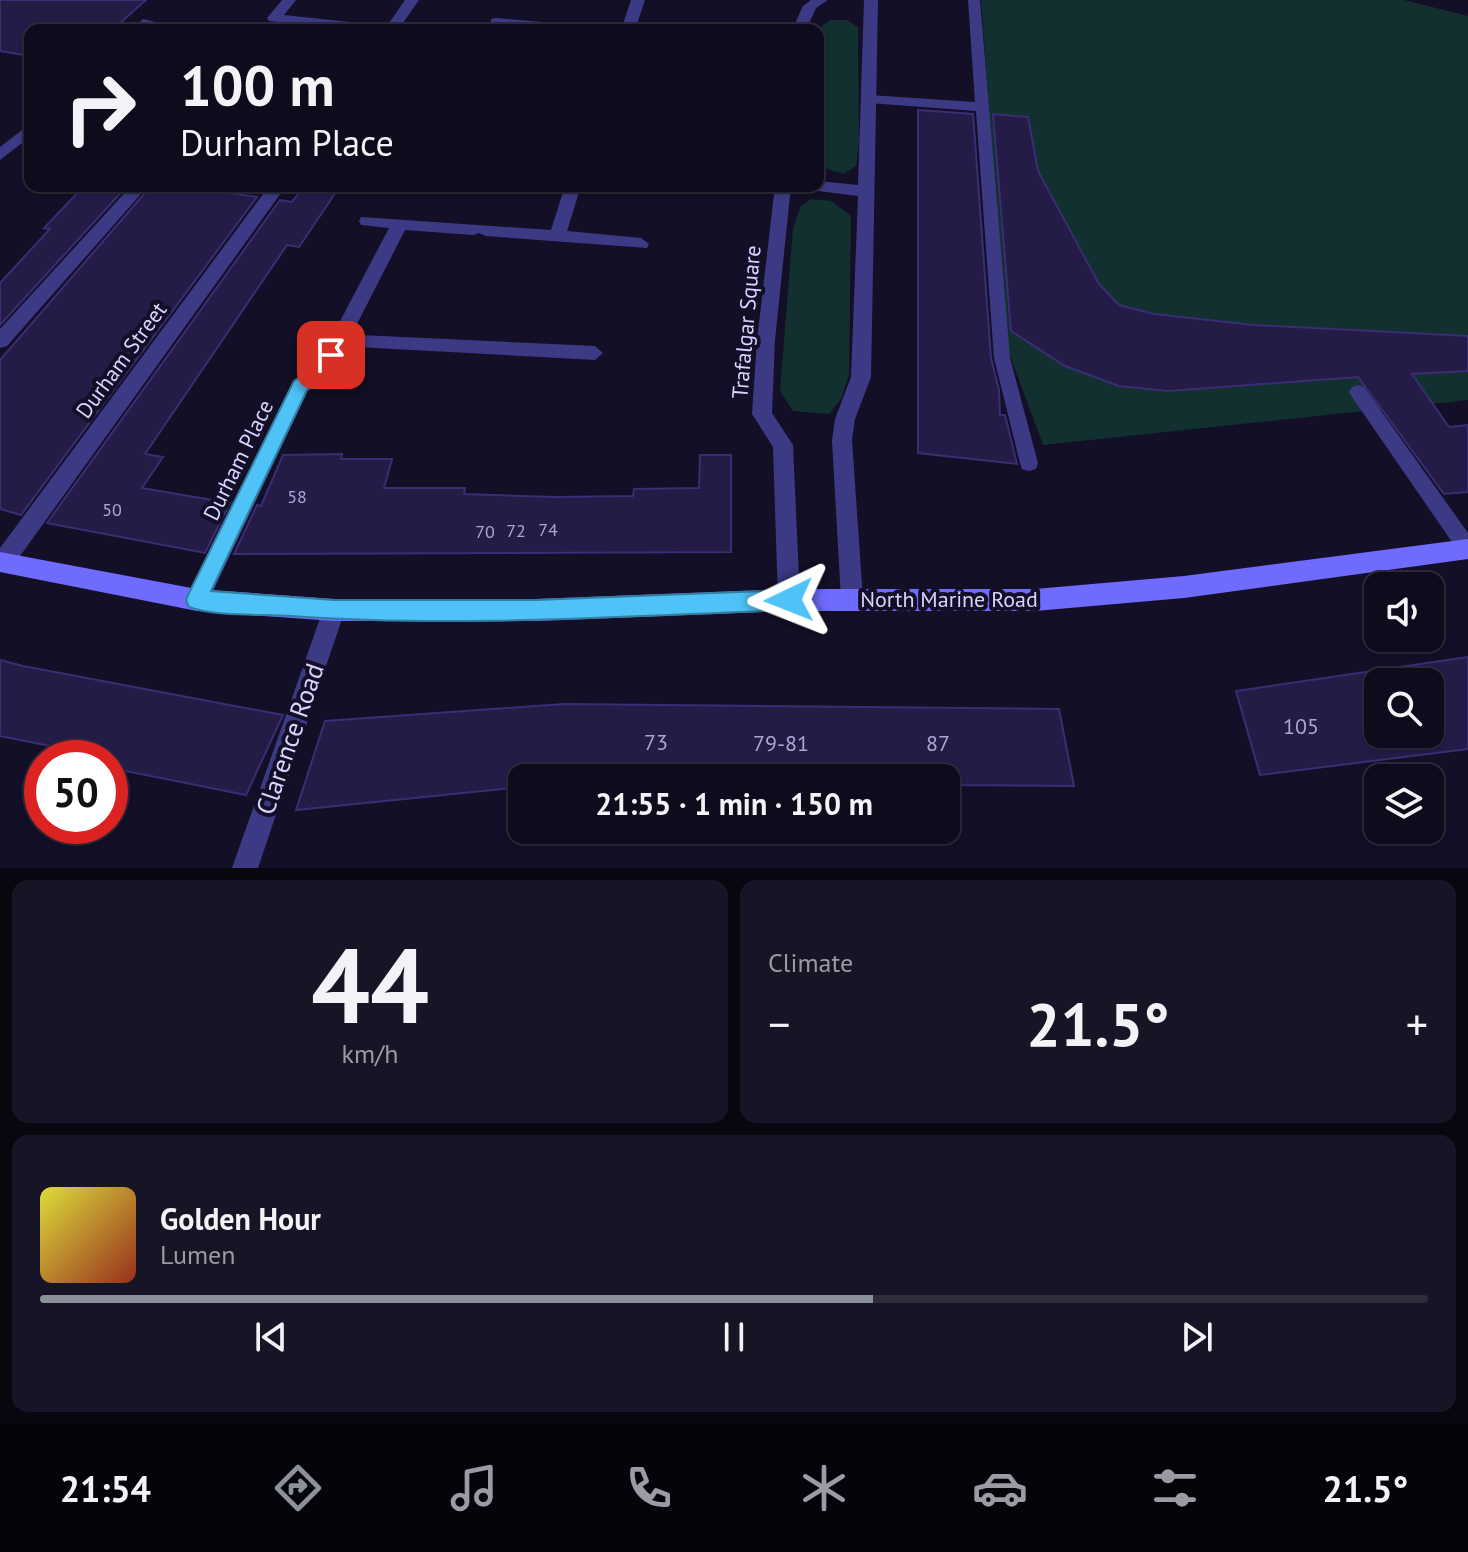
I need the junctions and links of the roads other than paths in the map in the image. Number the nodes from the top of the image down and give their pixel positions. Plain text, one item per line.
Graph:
1 (289, 0) edge
2 (412, 0) edge
3 (638, 0) edge
4 (821, 0) edge
5 (871, 0) edge
6 (974, 0) edge
7 (496, 22) dead end
8 (332, 24) edge
9 (395, 24) edge
10 (519, 24) edge
11 (630, 24) edge
12 (802, 24) edge
13 (869, 99) junction
14 (984, 107) junction
15 (24, 134) edge
16 (0, 155) edge
17 (824, 187) edge
18 (867, 191) junction
19 (135, 192) edge
20 (274, 192) edge
21 (571, 192) edge
22 (782, 192) edge
23 (367, 221) dead end
24 (400, 224) junction
25 (557, 236) junction
26 (641, 244) dead end
27 (339, 340) junction
28 (0, 341) edge
29 (595, 353) dead end
30 (1358, 392) dead end
31 (1029, 463) dead end
32 (1468, 549) edge
33 (1, 562) edge
34 (852, 599) junction
35 (197, 600) junction
36 (789, 600) junction
37 (334, 610) junction
38 (245, 868) edge

1 - 8 street
2 - 9 street
3 - 11 street
4 - 12 street
5 - 13 street
6 - 14 lane
7 - 10 street
13 - 14 lane
13 - 18 street
14 - 31 lane
15 - 16 street
17 - 18 street
18 - 34 street
19 - 28 street
20 - 33 street, Durham Street
21 - 25 street
22 - 36 street, Trafalgar Square
23 - 24 street
24 - 25 street
24 - 27 street, Durham Place
25 - 26 street
27 - 29 lane
27 - 35 street, Durham Place
30 - 32 lane
32 - 34 main road, North Marine Road
33 - 35 main road, North Marine Road
34 - 36 main road, North Marine Road
35 - 37 main road, North Marine Road
36 - 37 main road, North Marine Road
37 - 38 street, Clarence Road

